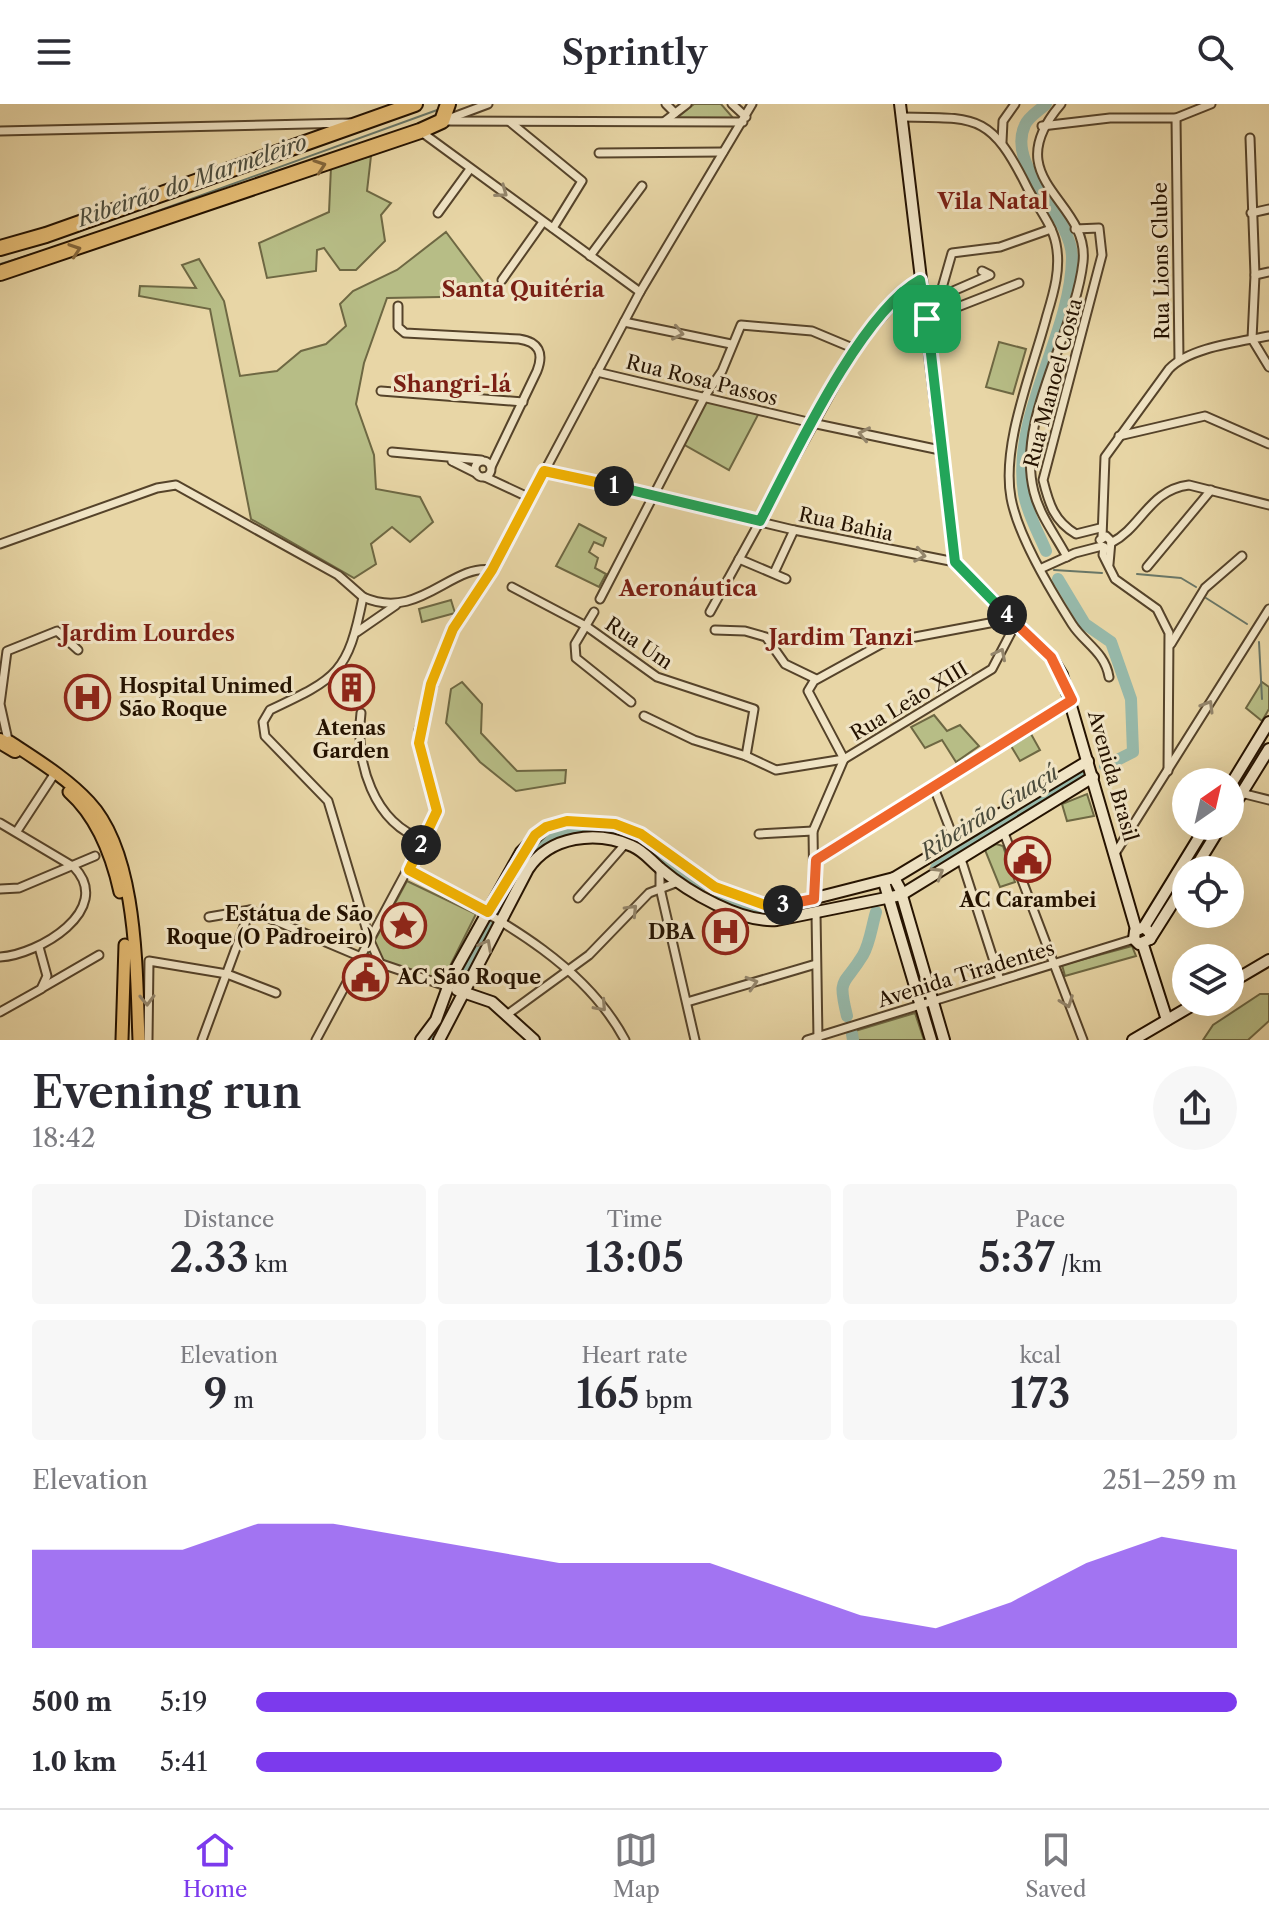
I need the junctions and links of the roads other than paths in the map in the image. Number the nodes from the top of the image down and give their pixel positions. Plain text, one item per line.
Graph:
1 (415, 104) edge
2 (448, 104) edge
3 (488, 104) edge
4 (666, 104) edge
5 (687, 104) edge
6 (732, 104) edge
7 (752, 104) edge
8 (900, 104) edge
9 (1015, 104) edge
10 (1061, 104) edge
11 (1211, 104) edge
12 (675, 113) junction
13 (901, 117) junction
14 (1176, 118) junction
15 (744, 120) junction
16 (442, 121) junction
17 (509, 121) junction
18 (665, 121) junction
19 (356, 123) junction
20 (1042, 126) junction
21 (0, 131) edge
22 (420, 131) junction
23 (1250, 138) dead end
24 (1002, 142) junction
25 (723, 152) junction
26 (599, 153) dead end
27 (470, 169) junction
28 (642, 186) dead end
29 (1269, 209) edge
30 (438, 213) dead end
31 (1251, 213) junction
32 (543, 222) junction
33 (553, 228) junction
34 (1051, 229) junction
35 (1075, 229) junction
36 (0, 248) edge
37 (590, 256) junction
38 (982, 271) dead end
39 (1269, 272) edge
40 (0, 273) edge
41 (1255, 275) junction
42 (502, 280) dead end
43 (920, 280) junction
44 (1019, 283) dead end
45 (640, 292) junction
46 (937, 298) junction
47 (398, 306) dead end
48 (930, 317) junction
49 (624, 322) junction
50 (1269, 336) edge
51 (1252, 339) junction
52 (731, 344) junction
53 (855, 349) junction
54 (1179, 360) junction
55 (1269, 367) edge
56 (597, 372) junction
57 (381, 391) dead end
58 (705, 396) junction
59 (523, 402) junction
60 (812, 423) junction
61 (1119, 436) junction
62 (1269, 444) edge
63 (940, 450) junction
64 (392, 452) dead end
65 (450, 460) junction
66 (487, 467) junction
67 (544, 471) junction
68 (476, 473) junction
69 (1211, 490) junction
70 (653, 494) junction
71 (530, 498) junction
72 (1269, 505) edge
73 (760, 521) junction
74 (1101, 525) junction
75 (794, 530) junction
76 (1106, 542) junction
77 (0, 544) edge
78 (1242, 556) dead end
79 (1064, 558) junction
80 (739, 559) junction
81 (955, 562) junction
82 (1147, 567) dead end
83 (1042, 568) junction
84 (492, 570) junction
85 (774, 573) junction
86 (786, 579) dead end
87 (512, 587) dead end
88 (363, 597) junction
89 (600, 599) dead end
90 (398, 604) junction
91 (1269, 609) edge
92 (594, 612) dead end
93 (710, 612) dead end
94 (1013, 621) junction
95 (586, 626) junction
96 (715, 630) dead end
97 (356, 634) junction
98 (1171, 644) junction
99 (78, 650) dead end
100 (1109, 677) dead end
101 (813, 682) junction
102 (1072, 700) junction
103 (631, 702) dead end
104 (0, 704) edge
105 (361, 713) dead end
106 (644, 716) dead end
107 (1268, 726) edge
108 (10, 744) edge
109 (1269, 749) edge
110 (746, 756) junction
111 (844, 759) junction
112 (1088, 761) junction
113 (1241, 768) edge
114 (1168, 773) junction
115 (54, 775) junction
116 (1093, 777) junction
117 (933, 785) junction
118 (1244, 788) edge
119 (1244, 794) edge
120 (1269, 800) edge
121 (0, 823) edge
122 (17, 831) junction
123 (813, 831) junction
124 (1004, 833) junction
125 (759, 834) dead end
126 (424, 840) junction
127 (955, 842) junction
128 (626, 843) junction
129 (1116, 852) junction
130 (95, 856) dead end
131 (961, 859) junction
132 (816, 860) junction
133 (74, 867) junction
134 (660, 868) junction
135 (409, 870) junction
136 (908, 871) junction
137 (889, 880) junction
138 (1172, 881) edge
139 (679, 882) junction
140 (916, 887) junction
141 (660, 888) junction
142 (866, 888) junction
143 (0, 889) edge
144 (901, 895) junction
145 (578, 898) dead end
146 (814, 899) junction
147 (887, 899) junction
148 (1172, 899) edge
149 (870, 902) junction
150 (250, 910) junction
151 (488, 912) junction
152 (816, 913) junction
153 (209, 917) dead end
154 (500, 919) junction
155 (1141, 936) junction
156 (370, 941) junction
157 (39, 947) junction
158 (99, 955) dead end
159 (0, 957) edge
160 (361, 957) junction
161 (1269, 960) edge
162 (380, 963) junction
163 (1053, 963) junction
164 (816, 964) junction
165 (565, 971) junction
166 (227, 974) junction
167 (1244, 975) edge
168 (1000, 980) junction
169 (449, 987) junction
170 (41, 989) junction
171 (462, 992) junction
172 (276, 993) dead end
173 (687, 1002) junction
174 (925, 1004) junction
175 (0, 1012) edge
176 (508, 1014) junction
177 (1174, 1016) edge
178 (1167, 1020) junction
179 (818, 1038) edge
180 (122, 1040) edge
181 (139, 1040) edge
182 (148, 1040) edge
183 (202, 1040) edge
184 (316, 1040) edge
185 (421, 1040) edge
186 (439, 1040) edge
187 (534, 1040) edge
188 (625, 1040) edge
189 (695, 1040) edge
190 (807, 1040) edge
191 (931, 1040) edge
192 (944, 1040) edge
193 (1083, 1040) edge
194 (1133, 1040) edge

1 - 19 highway
2 - 16 highway
3 - 16 street
4 - 12 street
5 - 12 street
6 - 15 street
7 - 15 street
8 - 13 main road
9 - 24 street
10 - 20 street
11 - 14 street
12 - 18 street
13 - 24 street
13 - 43 main road
14 - 20 street
14 - 54 street, Rua Lions Clube
15 - 18 street
15 - 25 street
16 - 17 street
16 - 22 highway
17 - 18 street
17 - 33 street
19 - 21 street
19 - 36 highway
20 - 35 street
22 - 27 street
40 -> 22 highway
23 - 31 street
24 - 34 street
25 - 26 street
25 - 45 street
27 - 30 street
27 -> 32 street
28 - 37 street
29 - 31 street
31 - 41 street
32 - 33 street
32 - 42 street
33 - 37 street
34 - 46 street
34 - 83 street
35 - 74 street, Rua Manoel Costa
35 - 79 street
37 - 45 street
38 - 46 street
39 - 41 street
41 - 51 street
43 - 48 main road
43 - 53 street
44 - 48 street
45 - 49 street
46 - 48 street
47 - 59 street
48 - 63 main road
49 -> 52 street
49 - 56 street
50 - 51 street
51 - 54 street
51 - 55 street
52 - 53 street
52 - 58 street
53 - 60 street
54 - 61 street, Rua Lions Clube
56 - 58 street, Rua Rosa Passos
56 - 67 street
57 - 59 street
58 - 60 street, Rua Rosa Passos
58 - 70 street
59 - 66 street
63 -> 60 street, Rua Rosa Passos
60 - 73 street
61 - 62 street
61 - 74 street, Rua Lions Clube
63 - 81 main road
64 - 65 street
65 - 66 street
65 - 68 street
66 - 68 street
66 - 68 street
66 - 71 street
67 - 70 street, Rua Bahia
67 - 71 street
69 - 72 street
69 - 76 street
69 - 82 street
70 - 73 street, Rua Bahia
70 - 89 street
71 - 84 street
73 - 75 street, Rua Bahia
73 - 80 street
74 - 76 street, Rua Lions Clube
75 -> 81 street, Rua Bahia
75 - 85 street
76 - 79 street
76 - 98 street, Rua Lions Clube
77 - 88 street
78 - 98 street
79 - 83 street
80 - 85 street
80 - 93 street
81 - 94 main road, Avenida Brasil
83 - 100 street
84 - 90 street
84 - 126 street
85 - 86 street
87 - 95 street, Rua Um
88 - 90 street
88 - 97 street
90 - 97 street
114 -> 91 street
92 - 95 street
94 - 101 street
94 - 102 main road, Avenida Brasil
111 -> 94 street, Rua Leão XIII
95 - 103 street
95 - 110 street, Rua Um
96 - 101 street
97 - 156 street
98 - 114 street
99 - 104 street
101 - 111 street
102 - 112 main road, Avenida Brasil
102 - 117 street
104 - 108 street
105 - 126 street
106 - 110 street, Rua Leão XIII
107 - 113 main road
108 - 115 main road
109 - 118 main road
110 - 111 street, Rua Leão XIII
111 - 123 street
112 - 116 main road, Avenida Brasil
112 - 127 main road
114 - 129 street
115 - 122 street
115 - 180 main road
115 - 181 main road
116 - 124 main road
116 - 129 main road, Avenida Brasil
117 - 127 street
117 - 132 street
119 - 120 street
121 - 122 street
122 - 133 street
123 - 125 street
123 - 132 street
124 - 131 main road
124 - 163 street
126 - 135 street
127 - 136 main road
128 - 134 main road
128 - 145 street
128 - 154 main road
129 - 155 main road, Avenida Brasil
130 - 133 street
140 -> 131 main road
131 - 168 street
132 - 146 street
133 - 143 street
133 - 157 street
134 - 139 main road
134 - 141 street
135 - 151 street
135 - 156 street
136 - 137 main road
136 - 140 main road
137 - 142 main road
137 - 144 main road
137 - 147 main road
138 - 155 main road
139 - 141 street
139 - 152 main road
140 - 144 main road
165 -> 141 street
141 - 173 street
142 - 146 main road
142 - 149 main road
144 - 147 main road
144 - 174 main road
146 - 151 main road
147 - 149 main road
147 - 174 main road
148 - 155 main road
149 - 152 main road
150 - 153 street
150 - 160 street
150 - 166 street
151 - 154 street
151 - 169 main road
152 - 164 street
154 - 165 street
171 -> 154 main road
155 - 163 street, Avenida Tiradentes
155 - 178 main road, Avenida Brasil
156 - 160 street
156 - 162 street
157 - 159 street
157 - 170 street
158 - 170 street
160 - 162 street
160 - 184 street
161 - 167 main road
162 - 169 street
163 - 168 street, Avenida Tiradentes
163 -> 193 street
173 -> 164 street
164 - 179 street
165 - 176 street
165 -> 188 street
166 - 172 street
166 -> 182 street
166 - 183 street
168 - 174 street, Avenida Tiradentes
169 - 171 main road
169 - 185 main road
170 - 175 street
171 - 176 main road
171 - 186 main road
173 - 189 street
174 - 179 street, Avenida Tiradentes
174 - 191 main road
174 - 192 main road
176 - 187 main road
177 - 178 main road
178 - 194 main road
179 - 190 street, Avenida Tiradentes

